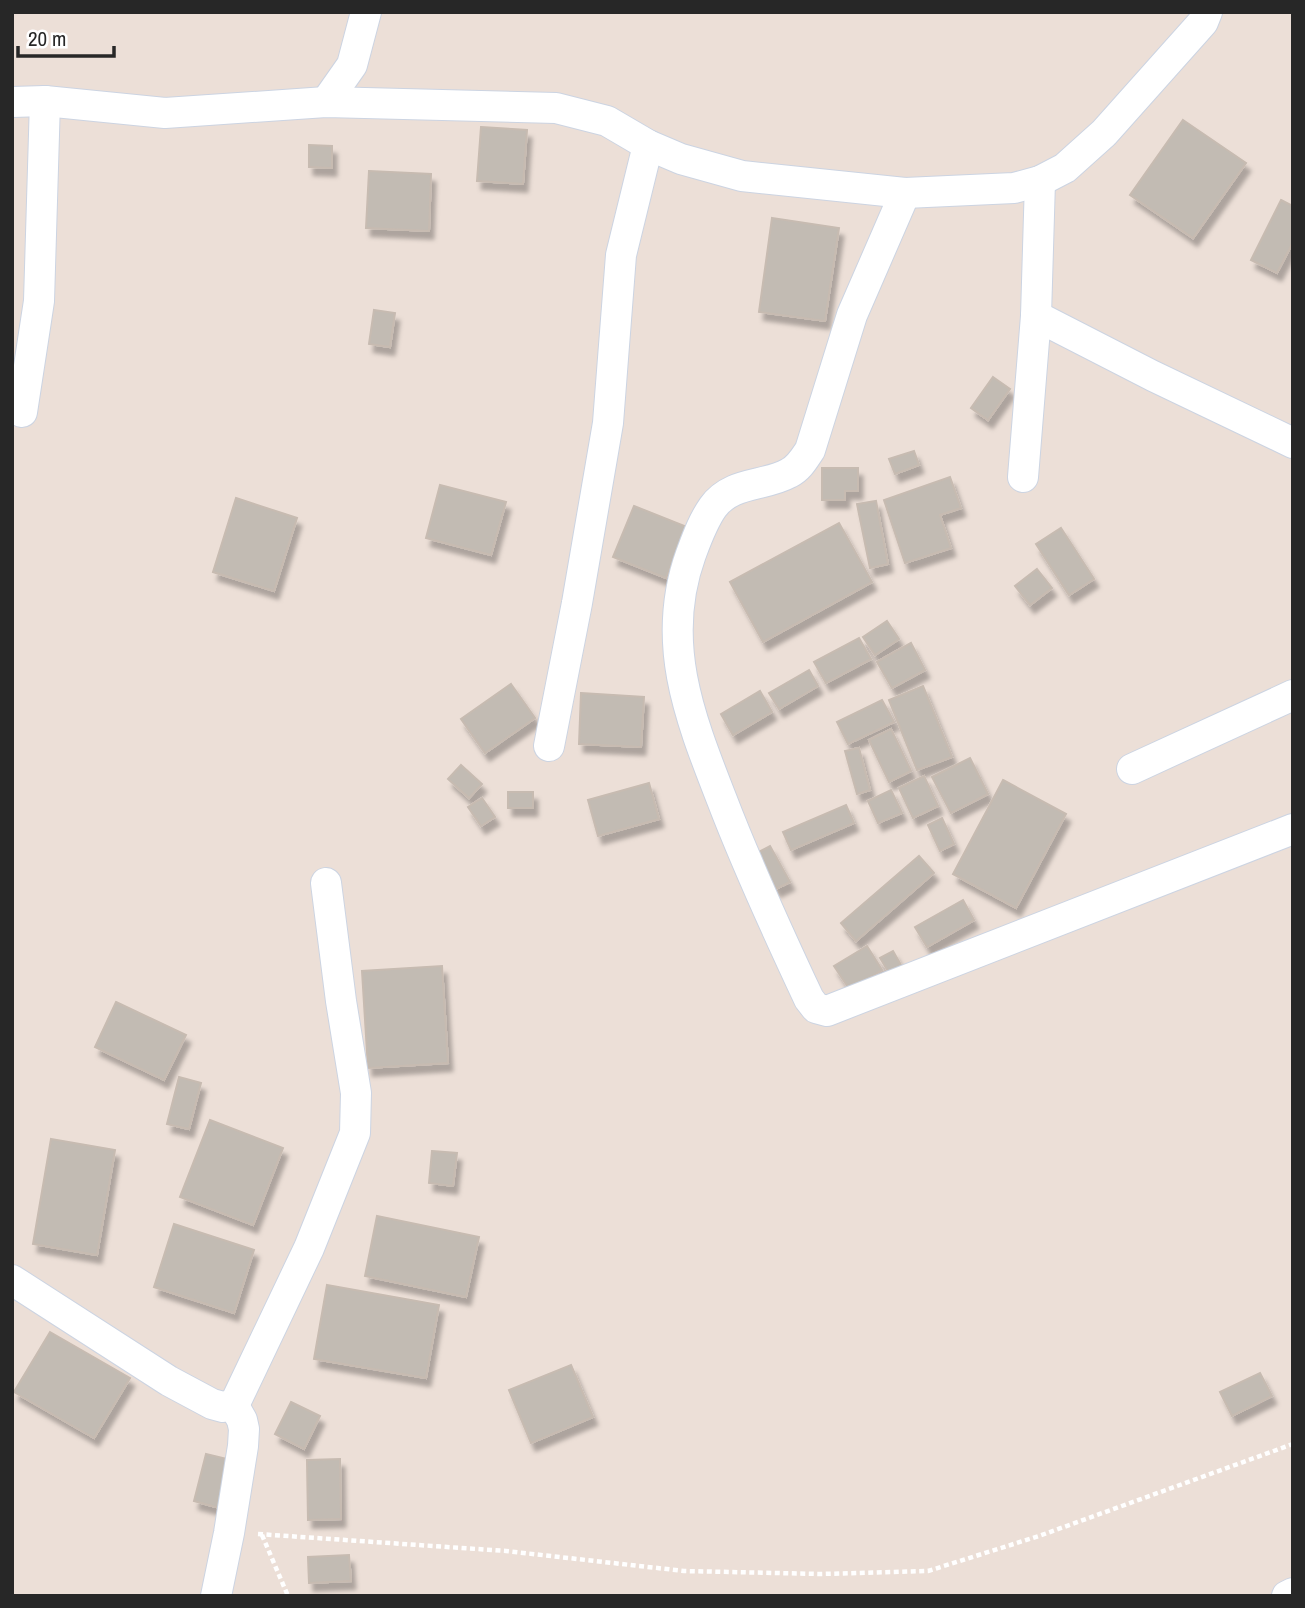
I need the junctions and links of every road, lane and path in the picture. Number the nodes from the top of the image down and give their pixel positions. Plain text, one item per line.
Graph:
1 (366, 12) edge
2 (1207, 12) edge
3 (45, 101) junction
4 (12, 102) edge
5 (326, 102) junction
6 (648, 145) junction
7 (1040, 181) junction
8 (905, 193) junction
9 (1036, 316) junction
10 (22, 412) dead end
11 (1293, 443) edge
12 (1023, 477) dead end
13 (1293, 695) edge
14 (549, 746) dead end
15 (1132, 769) dead end
16 (1293, 829) edge
17 (326, 883) dead end
18 (12, 1280) edge
19 (233, 1404) junction
20 (1293, 1444) edge
21 (229, 1533) junction
22 (261, 1534) junction
23 (1293, 1593) edge
24 (216, 1596) edge
25 (288, 1596) edge
26 (1287, 1596) edge

1 - 5 street
2 - 7 street
3 - 4 street
3 - 5 street
3 - 10 street
5 - 6 street
6 - 8 street
6 - 14 street
7 - 8 street
7 - 9 street
8 - 16 street
9 - 11 street
9 - 12 street
13 - 15 street
17 - 19 street
18 - 19 street
19 - 21 street
20 - 22 path
21 - 22 path
21 - 24 street
22 - 25 path
23 - 26 street

